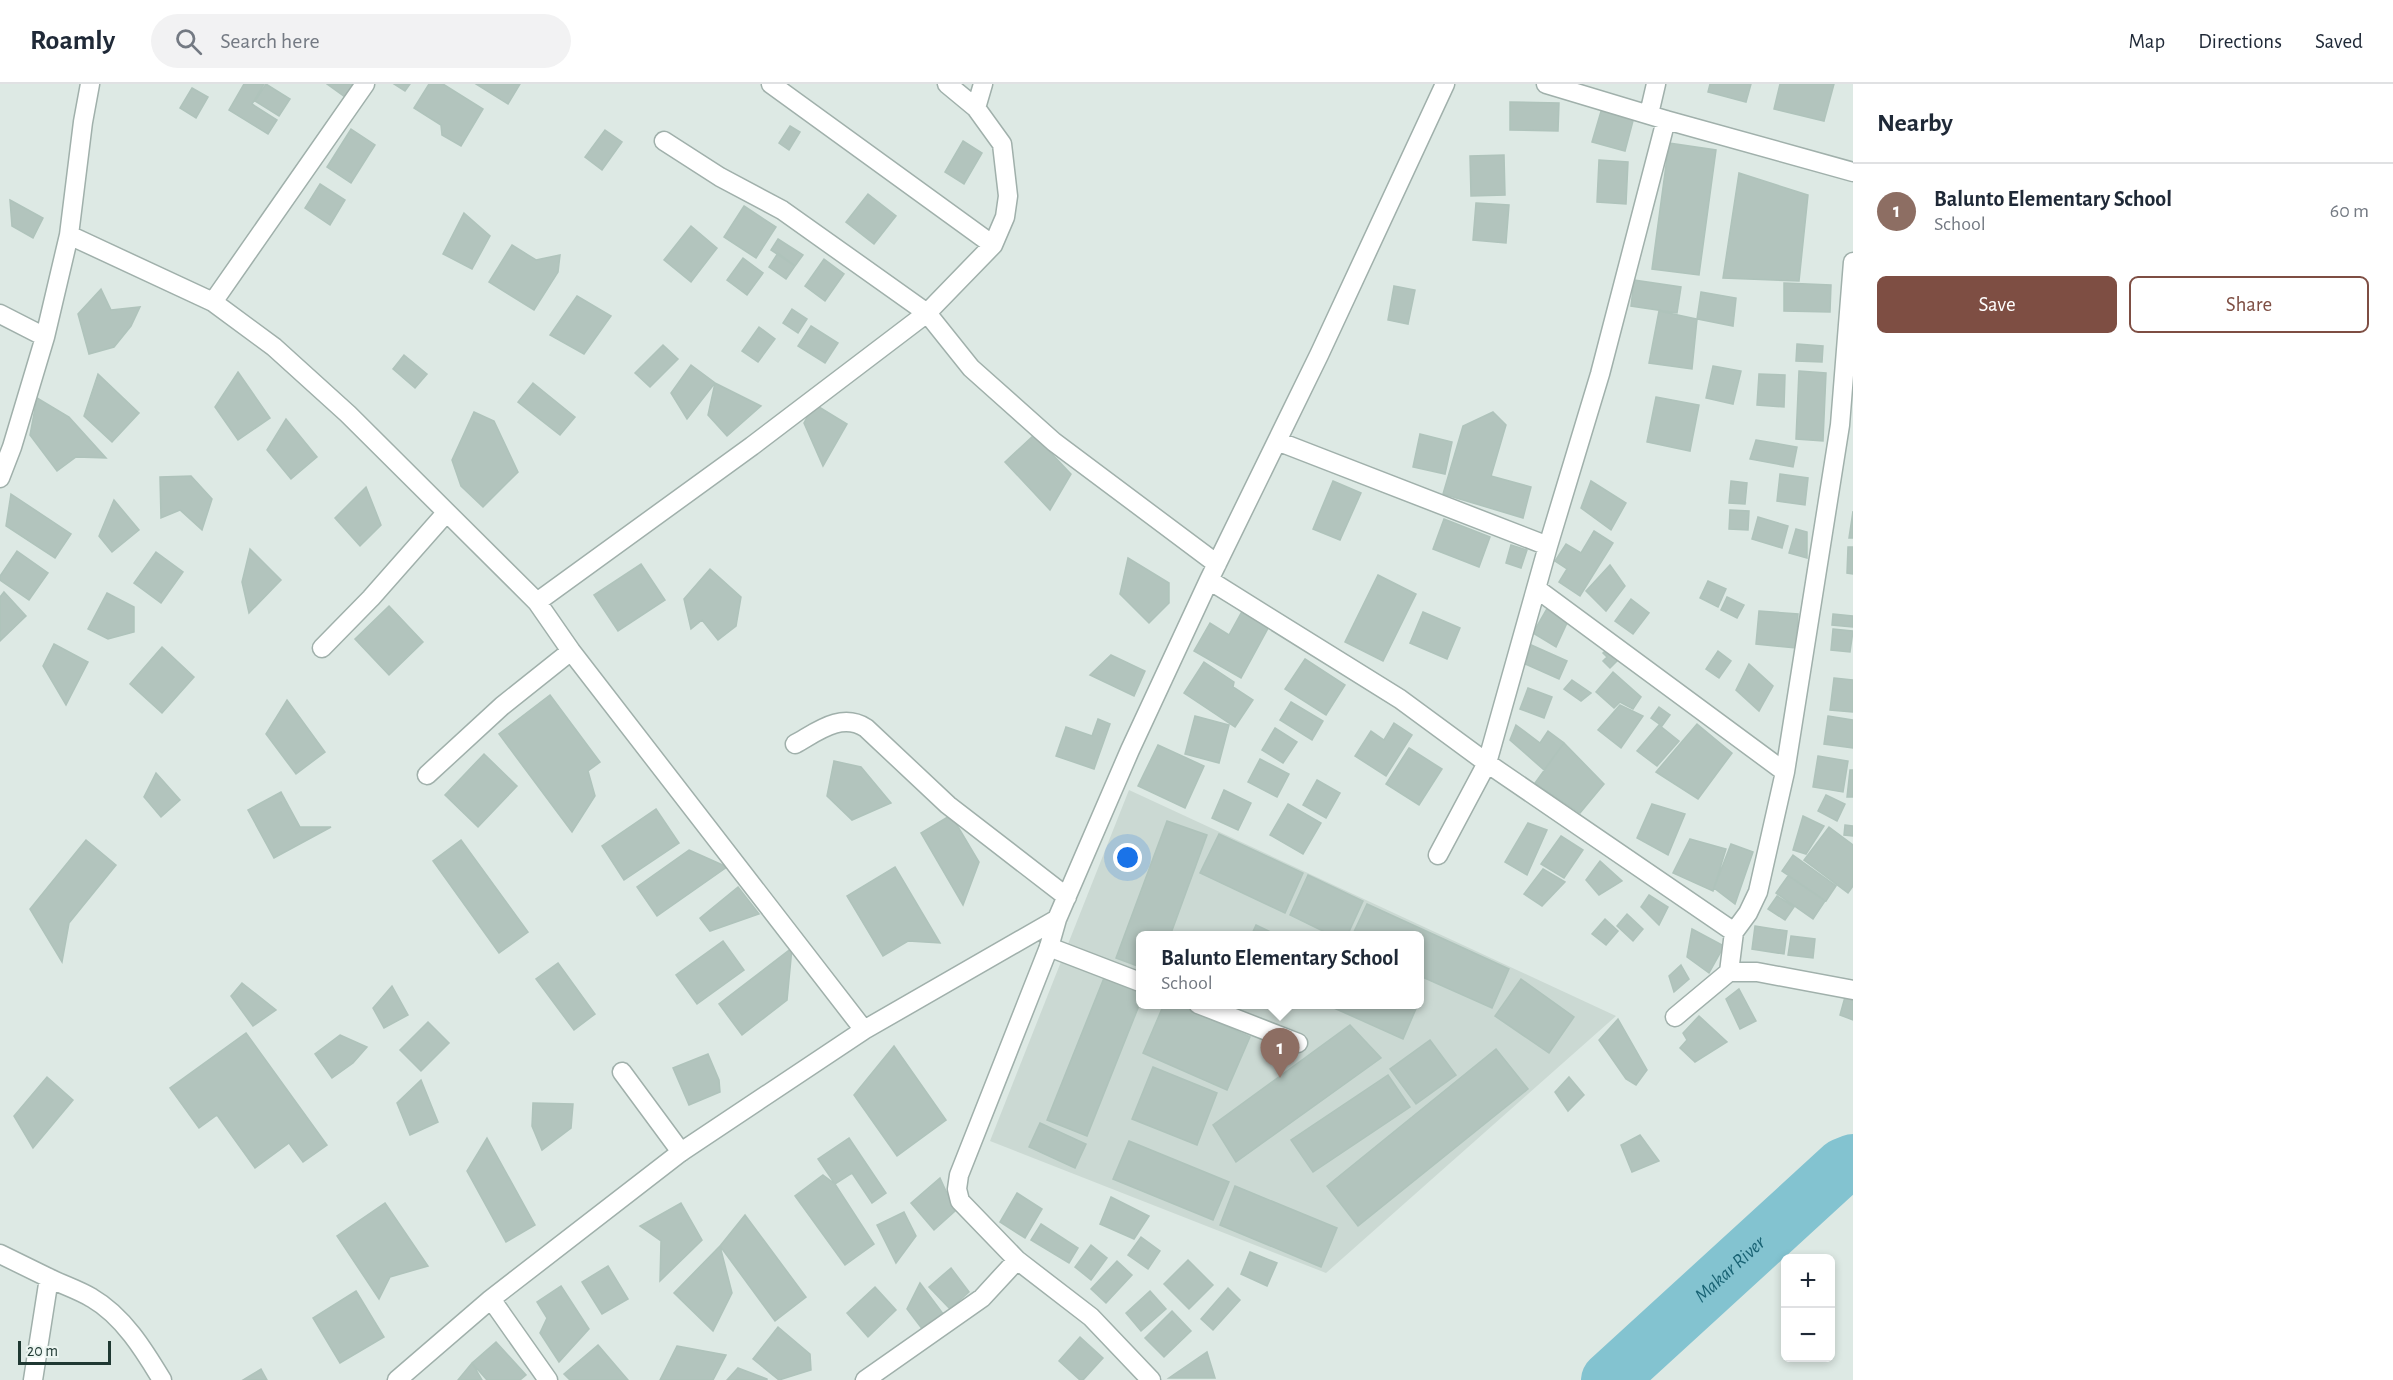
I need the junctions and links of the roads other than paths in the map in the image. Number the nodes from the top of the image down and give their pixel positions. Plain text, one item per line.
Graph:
1 (90, 84) edge
2 (365, 84) edge
3 (771, 84) edge
4 (947, 84) edge
5 (983, 84) edge
6 (1445, 84) edge
7 (1546, 84) edge
8 (1656, 84) edge
9 (976, 108) junction
10 (1657, 117) junction
11 (663, 141) dead end
12 (1853, 172) edge
13 (69, 235) junction
14 (993, 245) junction
15 (1853, 262) edge
16 (213, 302) junction
17 (927, 313) junction
18 (0, 314) edge
19 (45, 337) junction
20 (1847, 426) edge
21 (1277, 441) junction
22 (0, 478) edge
23 (446, 513) junction
24 (1548, 546) junction
25 (1213, 572) junction
26 (1537, 589) junction
27 (537, 602) junction
28 (322, 648) dead end
29 (571, 651) junction
30 (795, 744) dead end
31 (1487, 763) junction
32 (1785, 772) junction
33 (427, 775) dead end
34 (1438, 855) dead end
35 (1066, 897) junction
36 (1057, 919) junction
37 (1734, 932) junction
38 (1049, 947) junction
39 (1729, 972) junction
40 (1136, 980) edge
41 (1853, 990) edge
42 (1209, 1009) edge
43 (1675, 1017) dead end
44 (864, 1030) junction
45 (1298, 1043) dead end
46 (622, 1072) dead end
47 (681, 1152) junction
48 (0, 1254) edge
49 (1017, 1260) junction
50 (49, 1278) junction
51 (491, 1299) junction
52 (402, 1379) edge
53 (33, 1380) edge
54 (162, 1380) edge
55 (548, 1380) edge
56 (865, 1380) edge
57 (1151, 1380) edge

1 - 13 street
2 - 16 street
3 - 14 street
4 - 9 street
5 - 9 street
6 - 21 street
7 - 10 street
8 - 10 street
9 - 14 street
10 - 12 street
10 - 24 street
11 - 17 street
13 - 16 street
13 - 19 street
14 - 17 street
15 - 20 street
16 - 23 street
17 - 25 street
17 - 27 street
18 - 19 street
19 - 22 street
20 - 32 street
21 - 24 street
21 - 25 street
23 - 27 street
23 - 28 street
24 - 26 street
25 - 31 street
25 - 35 street
26 - 31 street
26 - 32 street
27 - 29 street
29 - 33 street
29 - 44 street
30 - 35 street
31 - 34 street
31 - 37 street
32 - 37 street
35 - 36 street
36 - 38 street
36 - 44 street
37 - 39 street
38 - 40 street
38 - 49 street
39 - 41 street
39 - 43 street
42 - 45 street
44 - 47 street
46 - 47 street
47 - 51 street
48 - 50 street
49 - 56 street
49 - 57 street
50 - 53 street
50 - 54 street
51 - 52 street
51 - 55 street

